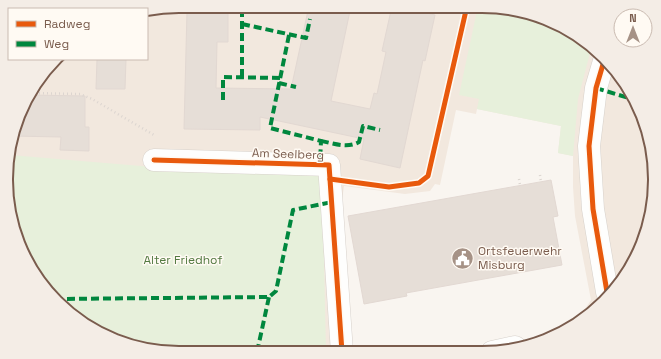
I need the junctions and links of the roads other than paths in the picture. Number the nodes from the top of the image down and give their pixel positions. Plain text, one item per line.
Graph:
1 (603, 66) edge
2 (154, 160) dead end
3 (607, 289) edge
4 (342, 346) edge

1 - 3 street
2 - 4 street, Am Seelberg

